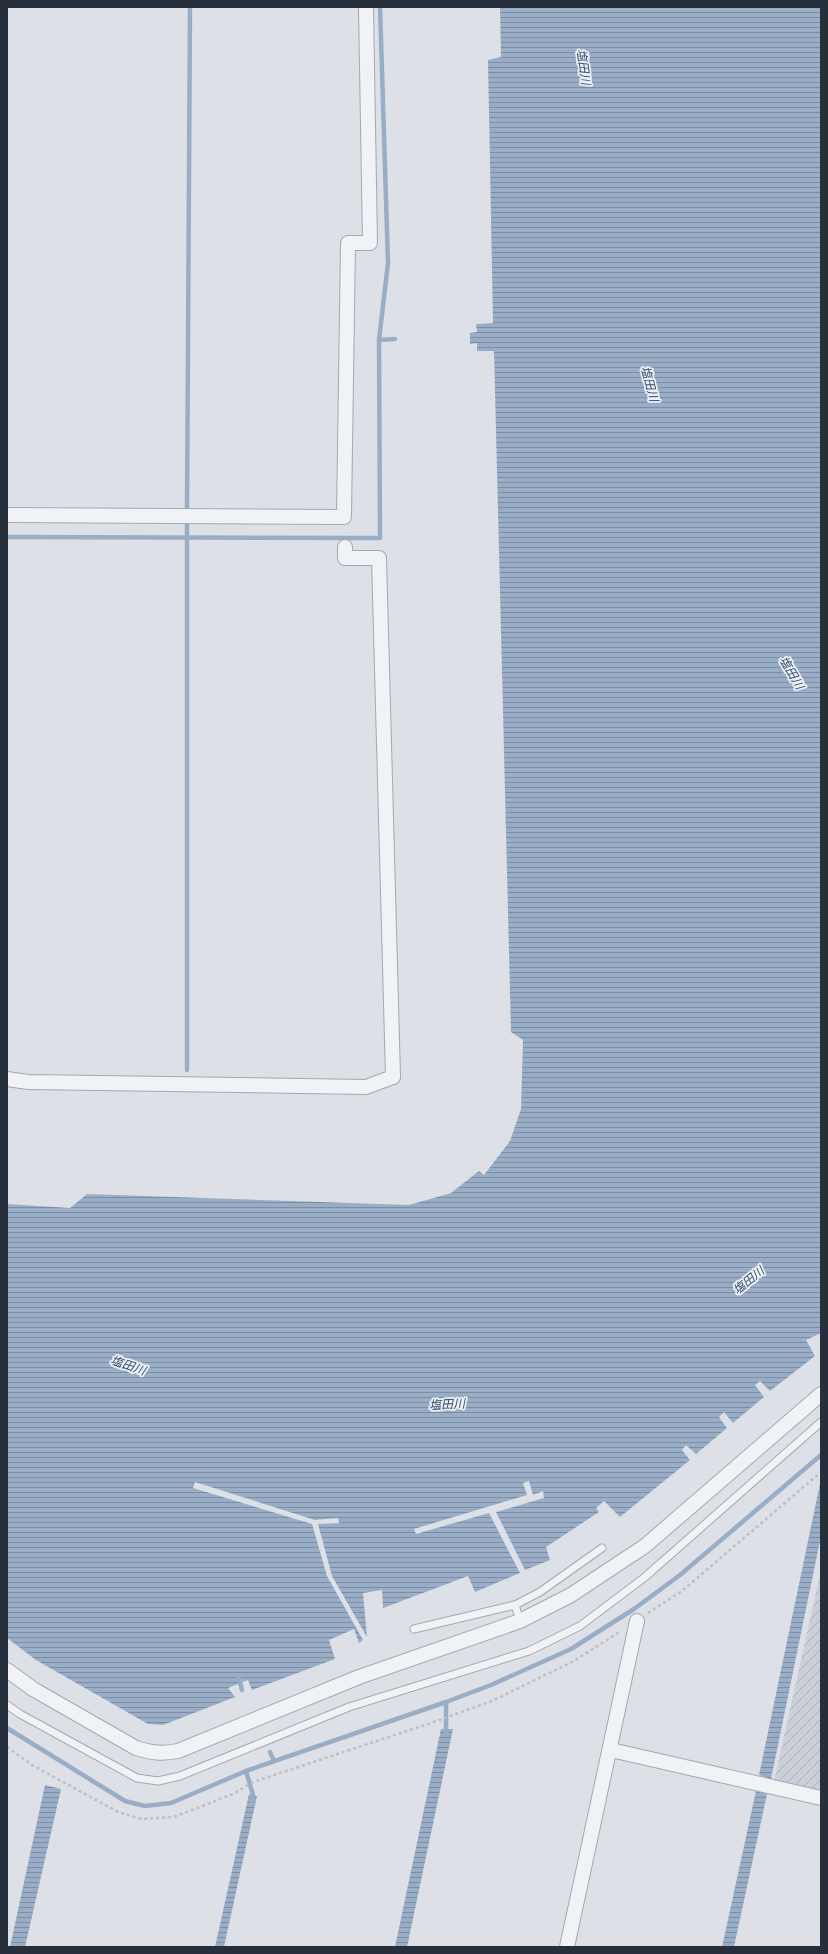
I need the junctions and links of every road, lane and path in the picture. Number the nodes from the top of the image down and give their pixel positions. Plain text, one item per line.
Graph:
1 (366, 7) edge
2 (7, 516) edge
3 (345, 547) dead end
4 (7, 1079) edge
5 (821, 1394) edge
6 (821, 1422) edge
7 (821, 1472) edge
8 (602, 1548) dead end
9 (515, 1605) junction
10 (520, 1620) junction
11 (637, 1621) junction
12 (414, 1629) dead end
13 (7, 1670) edge
14 (7, 1705) edge
15 (7, 1747) edge
16 (611, 1750) junction
17 (821, 1798) edge
18 (567, 1947) edge

1 - 2 street
3 - 4 street
5 - 10 street
6 - 14 lane
7 - 11 path
8 - 9 lane
9 - 10 lane
9 - 12 lane
10 - 13 street
11 - 15 path
11 - 16 street
16 - 17 street
16 - 18 street

